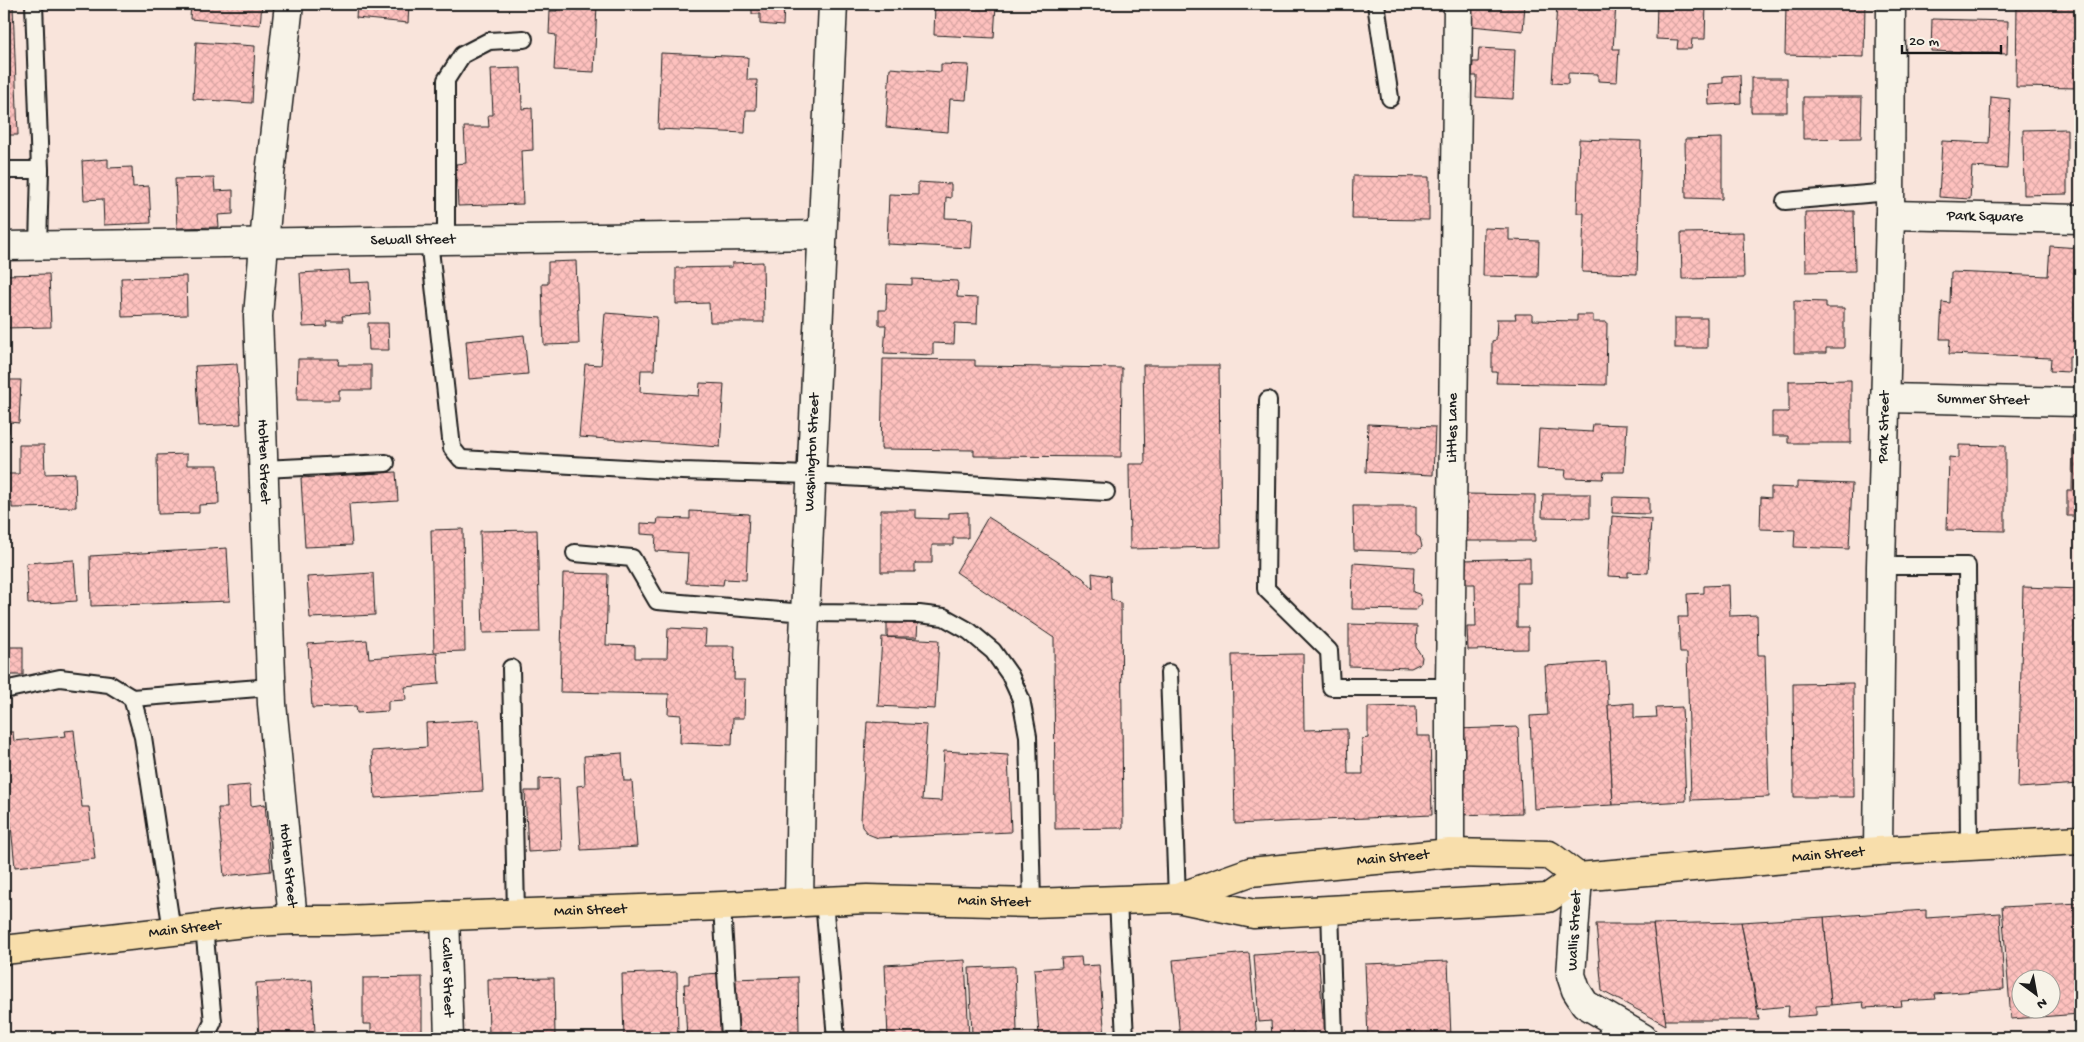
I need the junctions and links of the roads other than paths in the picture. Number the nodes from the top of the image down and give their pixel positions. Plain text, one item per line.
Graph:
1 (34, 4) edge
2 (289, 4) edge
3 (833, 4) edge
4 (1376, 4) edge
5 (1458, 4) edge
6 (1891, 4) edge
7 (524, 40) dead end
8 (1390, 98) dead end
9 (4, 170) edge
10 (40, 170) junction
11 (1785, 201) dead end
12 (1890, 204) junction
13 (2080, 218) edge
14 (822, 235) junction
15 (438, 240) junction
16 (264, 242) junction
17 (4, 246) edge
18 (38, 246) junction
19 (1885, 398) junction
20 (1268, 400) dead end
21 (2080, 402) edge
22 (386, 463) dead end
23 (263, 469) junction
24 (810, 475) junction
25 (1106, 492) dead end
26 (575, 553) dead end
27 (1882, 566) junction
28 (806, 612) junction
29 (511, 668) dead end
30 (1169, 673) dead end
31 (1450, 687) junction
32 (271, 688) junction
33 (4, 690) edge
34 (132, 698) junction
35 (2080, 840) edge
36 (1969, 846) junction
37 (1878, 851) junction
38 (1450, 853) junction
39 (1578, 876) junction
40 (1177, 898) junction
41 (1118, 901) junction
42 (812, 902) junction
43 (1032, 903) junction
44 (722, 906) junction
45 (1330, 909) junction
46 (516, 914) junction
47 (445, 916) junction
48 (293, 920) junction
49 (204, 927) junction
50 (172, 932) junction
51 (4, 950) edge
52 (1608, 1029) edge
53 (205, 1038) edge
54 (449, 1038) edge
55 (730, 1038) edge
56 (836, 1038) edge
57 (1125, 1038) edge
58 (1334, 1038) edge
59 (1643, 1038) edge

1 - 10 lane
2 - 16 street, Holten Street
3 - 14 street, Washington Street
4 - 8 lane
5 - 31 street, Littles Lane
6 - 12 street, Park Street
7 - 15 lane
9 - 10 lane
10 - 18 lane
11 - 12 lane
12 - 13 street, Park Square
12 - 19 street, Park Street
14 - 15 street, Sewall Street
14 - 24 street, Washington Street
15 - 16 street, Sewall Street
15 - 24 lane
16 - 18 street, Sewall Street
16 - 23 street, Holten Street
17 - 18 street, Sewall Street
19 - 21 street, Summer Street
19 - 27 street, Park Street
20 - 31 lane
22 - 23 lane
23 - 32 street, Holten Street
24 - 25 lane
24 - 28 street, Washington Street
26 - 28 lane
27 - 36 lane
27 - 37 street, Park Street
28 - 42 street, Washington Street
28 - 43 lane
29 - 46 lane
30 - 40 lane
31 - 38 street, Littles Lane
32 - 34 lane
32 - 48 street, Holten Street
33 - 34 lane
34 - 50 lane
35 - 36 main road, Main Street
36 - 37 main road, Main Street
37 - 39 main road, Main Street
38 - 39 main road, Main Street
38 - 40 main road, Main Street
39 - 45 main road, Main Street
39 - 52 street, Wallis Street
40 - 41 main road, Main Street
40 - 45 main road, Main Street
41 - 43 main road, Main Street
41 - 57 lane
42 - 43 main road, Main Street
42 - 44 main road, Main Street
42 - 56 lane
44 - 46 main road, Main Street
44 - 55 lane
45 - 58 lane
46 - 47 main road, Main Street
47 - 48 main road, Main Street
47 - 54 street, Caller Street
48 - 49 main road, Main Street
49 - 50 main road, Main Street
49 - 53 lane
50 - 51 main road, Main Street
52 - 59 street, Wallis Street

